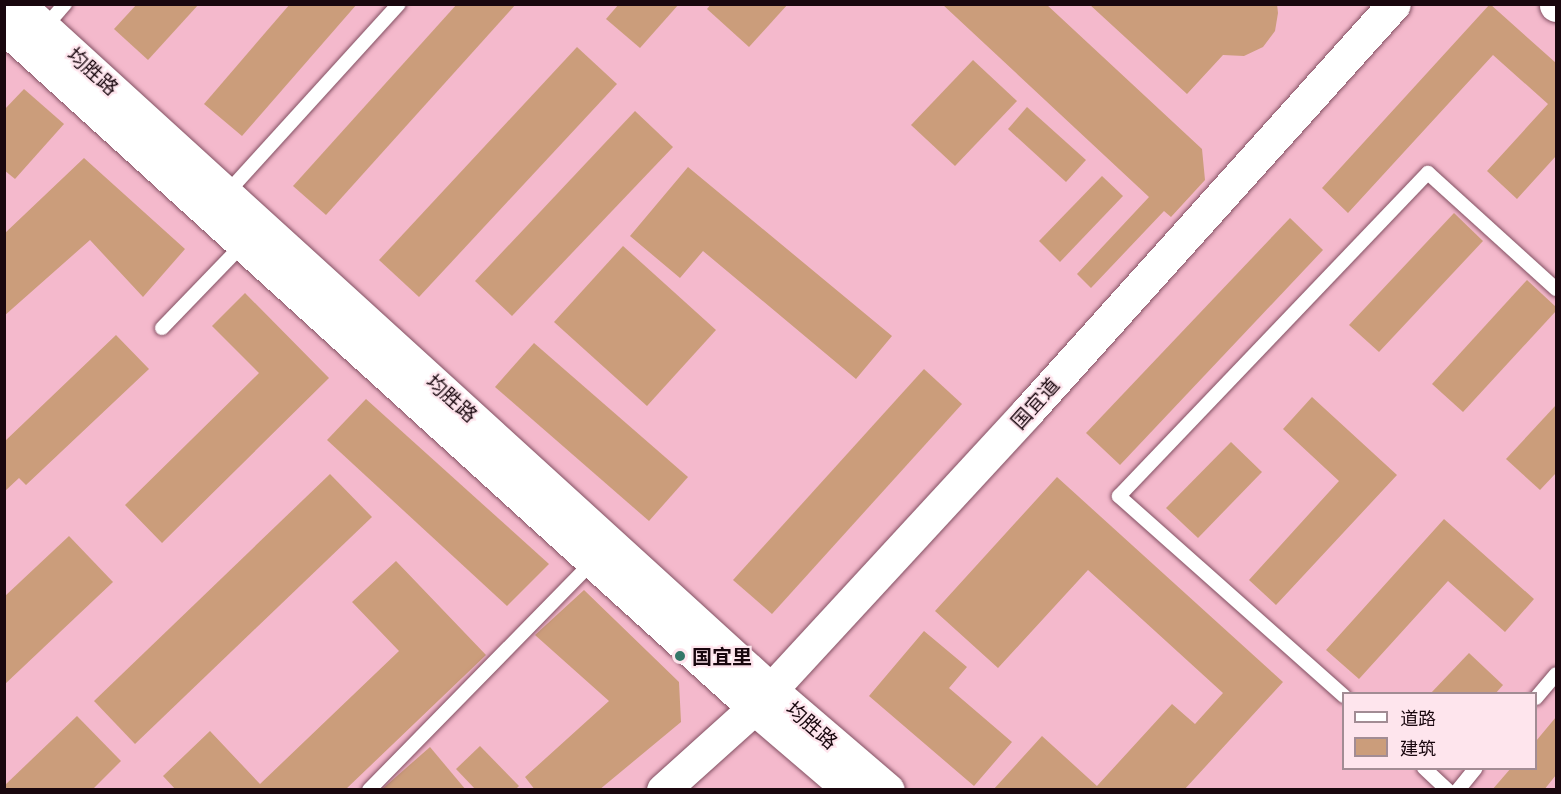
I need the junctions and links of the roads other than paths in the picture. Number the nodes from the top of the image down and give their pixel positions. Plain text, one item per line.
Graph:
1 (399, 4) edge
2 (1394, 4) edge
3 (26, 18) edge
4 (218, 202) junction
5 (244, 243) junction
6 (1557, 289) edge
7 (162, 328) dead end
8 (593, 561) junction
9 (1557, 674) edge
10 (1342, 694) edge
11 (762, 698) junction
12 (1537, 698) edge
13 (1426, 770) edge
14 (1474, 770) edge
15 (369, 789) edge
16 (663, 789) edge
17 (850, 789) edge
18 (888, 789) edge
19 (1448, 789) edge
20 (1458, 789) edge

1 - 4 lane
2 - 11 street, 国宜道
3 - 4 street, 均胜路
4 - 5 street, 均胜路
4 - 11 street, 均胜路
5 - 7 lane
5 - 8 street, 均胜路
6 - 10 lane
8 - 11 street, 均胜路
8 - 15 lane
9 - 12 lane
11 - 16 street, 国宜道
11 - 17 street, 均胜路
11 - 18 street, 均胜路
13 - 19 lane
14 - 20 lane

